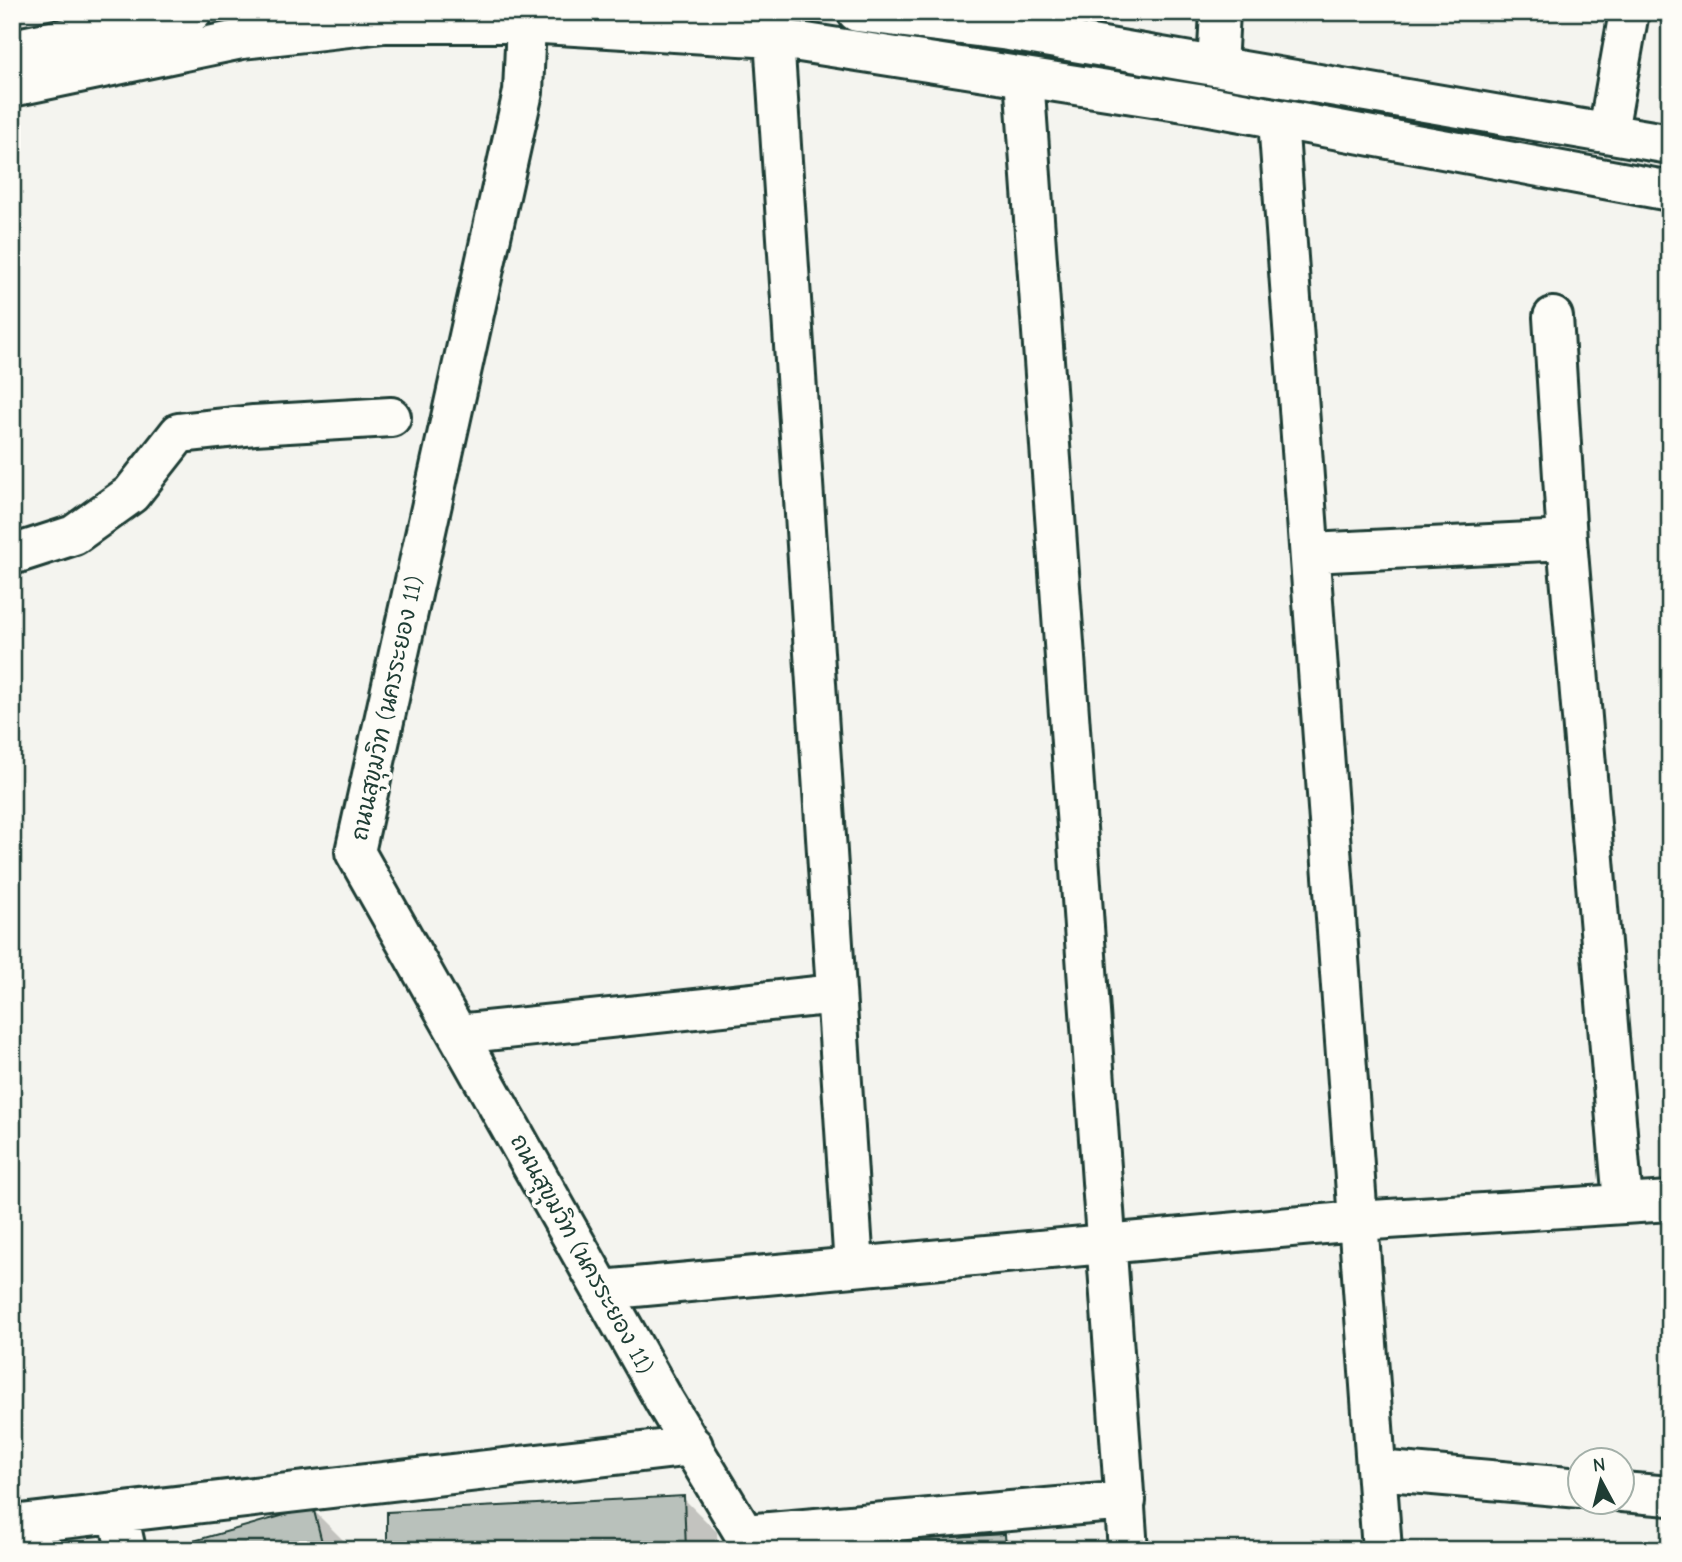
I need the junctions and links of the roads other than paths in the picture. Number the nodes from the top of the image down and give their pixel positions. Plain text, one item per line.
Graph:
1 (192, 12) edge
2 (857, 12) edge
3 (1220, 12) edge
4 (1629, 12) edge
5 (963, 19) edge
6 (526, 23) junction
7 (774, 38) junction
8 (12, 49) edge
9 (1217, 66) junction
10 (1024, 77) junction
11 (12, 87) edge
12 (1278, 120) junction
13 (1608, 132) junction
14 (1670, 144) edge
15 (1670, 191) edge
16 (1553, 317) dead end
17 (391, 417) dead end
18 (1567, 540) junction
19 (1311, 553) junction
20 (12, 555) edge
21 (836, 994) junction
22 (458, 1034) junction
23 (1670, 1200) edge
24 (1623, 1203) junction
25 (1357, 1221) junction
26 (1109, 1246) junction
27 (854, 1268) junction
28 (602, 1290) junction
29 (693, 1446) junction
30 (1377, 1470) junction
31 (1566, 1487) edge
32 (1636, 1493) edge
33 (1670, 1496) edge
34 (1125, 1501) junction
35 (118, 1513) junction
36 (12, 1525) edge
37 (749, 1542) edge
38 (126, 1550) edge
39 (1129, 1550) edge
40 (1382, 1550) edge

1 - 8 street
2 - 5 street
3 - 9 street
4 - 13 street
5 - 9 street
6 - 7 street
6 - 11 street
6 - 22 street, ถนนสุขุมวิท (นครระยอง 11)
7 - 10 street
7 - 21 street
9 - 13 street
10 - 12 street
10 - 26 street
12 - 15 street
12 - 19 street
13 - 14 street
16 - 18 street
17 - 20 street
18 - 19 street
18 - 24 street
19 - 25 street
21 - 22 street
21 - 27 street
22 - 28 street, ถนนสุขุมวิท (นครระยอง 11)
23 - 24 street
24 - 25 street
25 - 26 street
25 - 30 street
26 - 27 street
26 - 34 street
27 - 28 street
28 - 29 street, ถนนสุขุมวิท (นครระยอง 11)
29 - 35 street
29 - 37 street, ถนนสุขุมวิท (นครระยอง 11)
30 - 31 street
30 - 40 street
32 - 33 street
34 - 37 street
34 - 39 street
35 - 36 street
35 - 38 street

